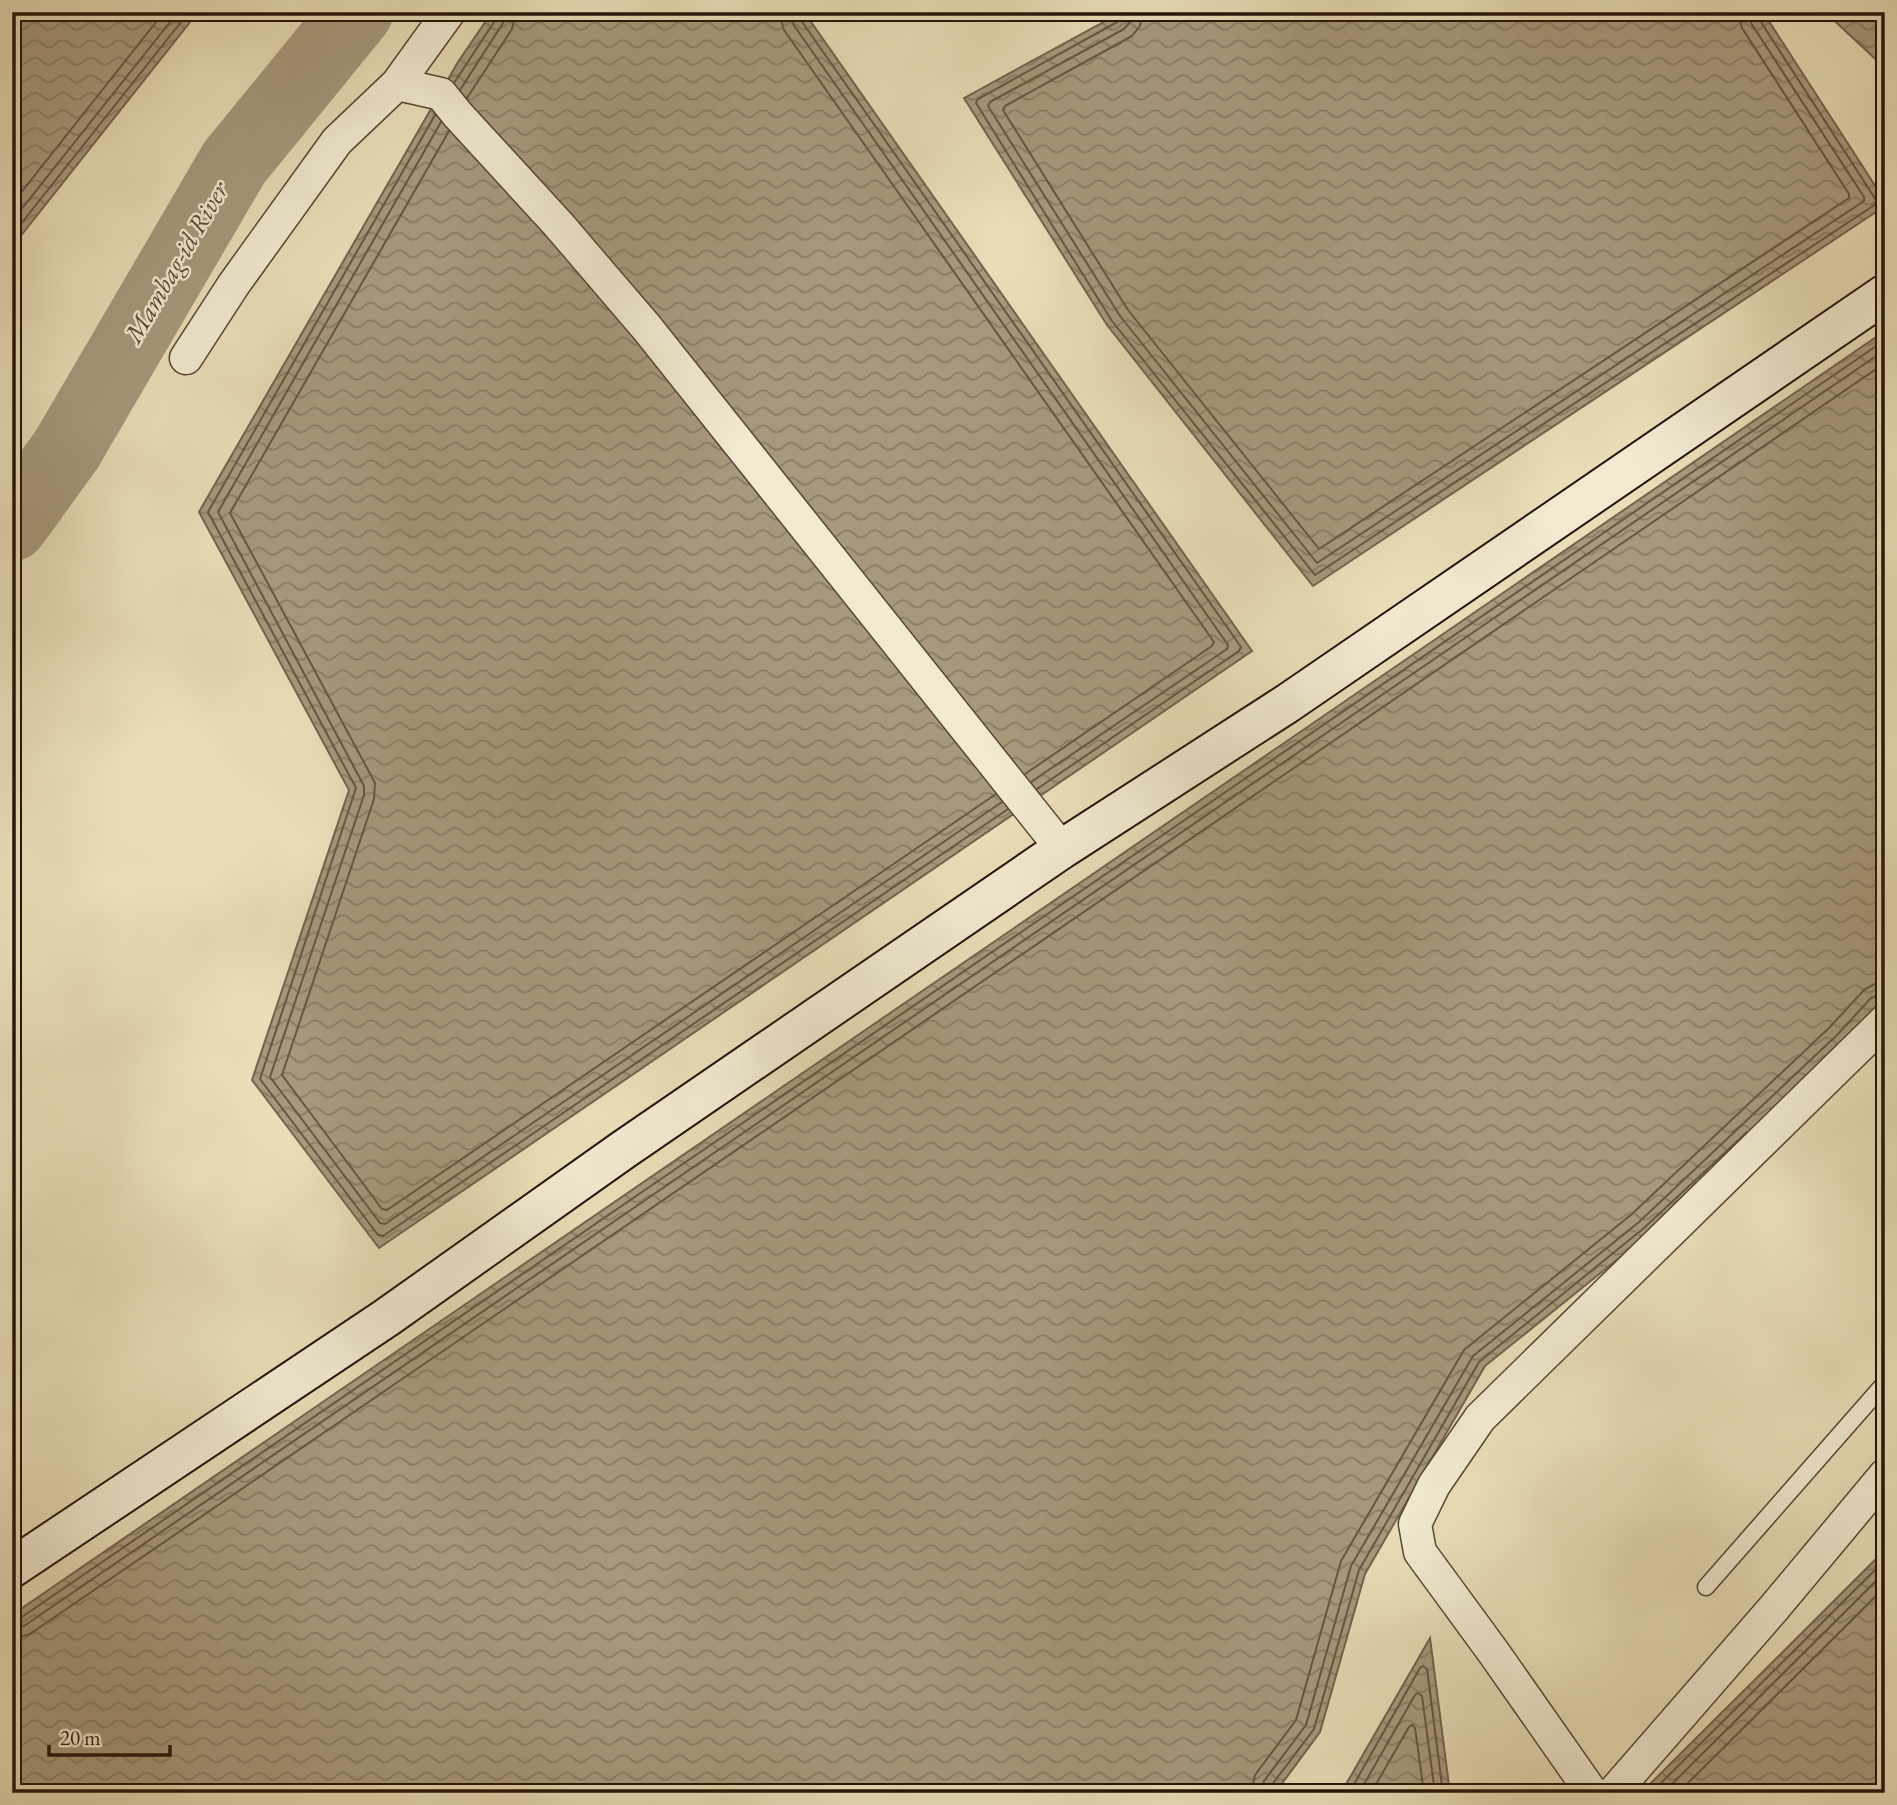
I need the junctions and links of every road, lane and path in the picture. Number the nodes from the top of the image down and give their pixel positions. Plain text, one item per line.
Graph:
1 (449, 12) edge
2 (397, 84) junction
3 (1885, 294) edge
4 (186, 358) dead end
5 (1062, 849) junction
6 (1885, 1021) edge
7 (1885, 1383) edge
8 (1885, 1475) edge
9 (12, 1568) edge
10 (1706, 1587) dead end
11 (1591, 1793) edge
12 (1613, 1793) edge

1 - 2 street
2 - 4 street
2 - 5 street
3 - 5 street
5 - 9 street
6 - 11 street
7 - 10 lane
8 - 12 street

